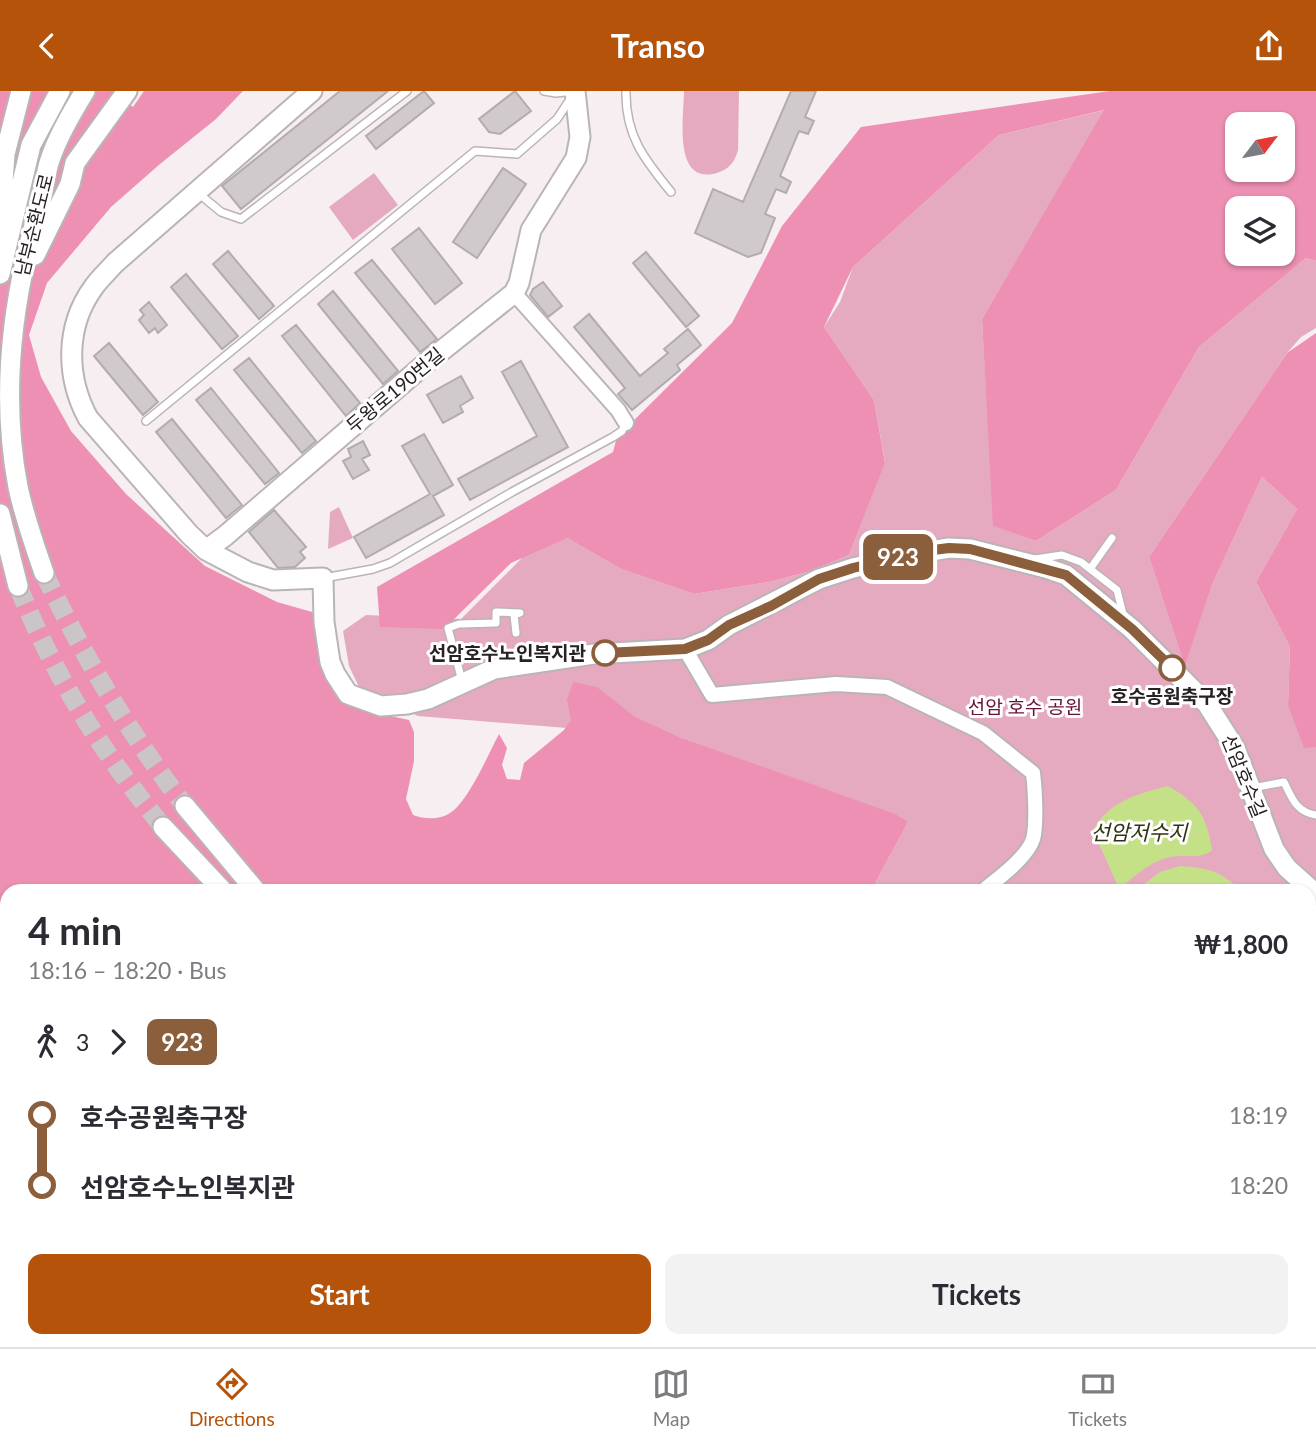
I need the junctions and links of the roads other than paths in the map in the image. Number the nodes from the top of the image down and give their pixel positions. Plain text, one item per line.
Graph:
1 (21, 91) edge
2 (60, 91) edge
3 (85, 91) edge
4 (127, 91) edge
5 (312, 91) edge
6 (407, 91) edge
7 (544, 91) edge
8 (575, 91) edge
9 (626, 91) edge
10 (195, 191) junction
11 (671, 192) dead end
12 (0, 224) edge
13 (0, 274) edge
14 (514, 293) junction
15 (13, 326) junction
16 (146, 421) dead end
17 (626, 423) joint
18 (0, 514) edge
19 (1112, 538) dead end
20 (206, 550) junction
21 (1021, 562) junction
22 (1090, 569) junction
23 (44, 573) tunnel mouth
24 (323, 578) junction
25 (18, 586) tunnel mouth
26 (1125, 624) junction
27 (516, 633) dead end
28 (685, 649) junction
29 (463, 683) junction
30 (1251, 788) junction
31 (185, 806) tunnel mouth
32 (1316, 815) edge
33 (163, 827) tunnel mouth
34 (216, 884) edge
35 (251, 884) edge
36 (991, 884) edge
37 (1304, 884) edge

1 - 12 street
2 - 13 street, 남부순환도로
3 - 15 street, 남부순환도로
4 - 15 street
5 - 10 street
6 - 10 lane
7 - 8 lane
8 - 14 street
8 - 16 lane
9 - 11 lane
10 - 20 street
14 - 17 street
14 - 20 street, 두왕로190번길
15 - 23 street, 남부순환도로
17 - 24 lane
18 - 25 street
19 - 22 lane
20 - 24 street
21 - 22 lane
21 - 26 street, 선암호수길
21 - 28 street, 선암호수길
22 - 26 lane
24 - 29 street, 선암호수길
26 - 30 street, 선암호수길
27 - 29 lane
28 - 29 street, 선암호수길
28 - 36 street
30 - 32 lane
30 - 37 street, 선암호수길
31 - 35 street
33 - 34 street

